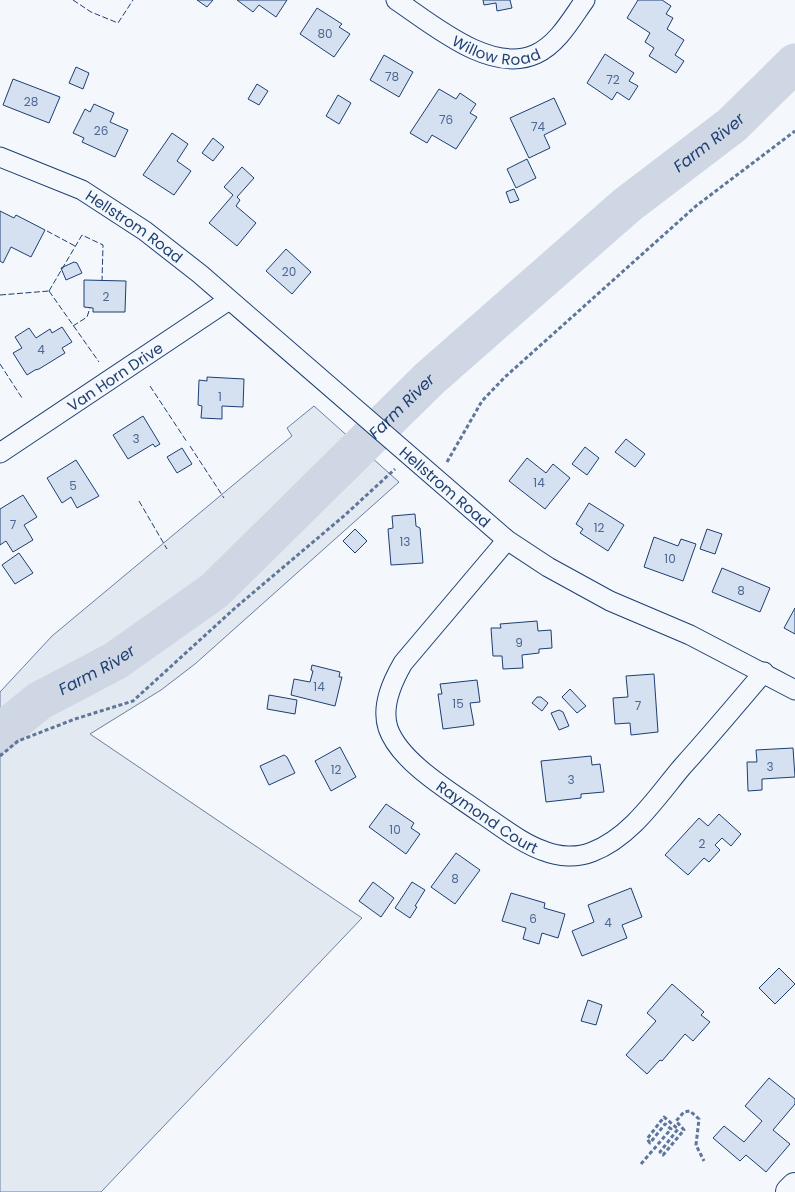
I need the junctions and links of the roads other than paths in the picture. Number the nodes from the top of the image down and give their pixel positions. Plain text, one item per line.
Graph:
1 (396, 0) edge
2 (585, 0) edge
3 (0, 157) edge
4 (228, 300) junction
5 (0, 452) edge
6 (507, 540) junction
7 (764, 672) junction
8 (795, 690) edge
9 (795, 1187) edge
10 (790, 1192) edge

1 - 2 street, Willow Road
3 - 4 street, Hellstrom Road
4 - 5 street, Van Horn Drive
4 - 6 street, Hellstrom Road
6 - 7 street, Hellstrom Road
6 - 7 street, Raymond Court
7 - 8 street, Hellstrom Road
9 - 10 main road

